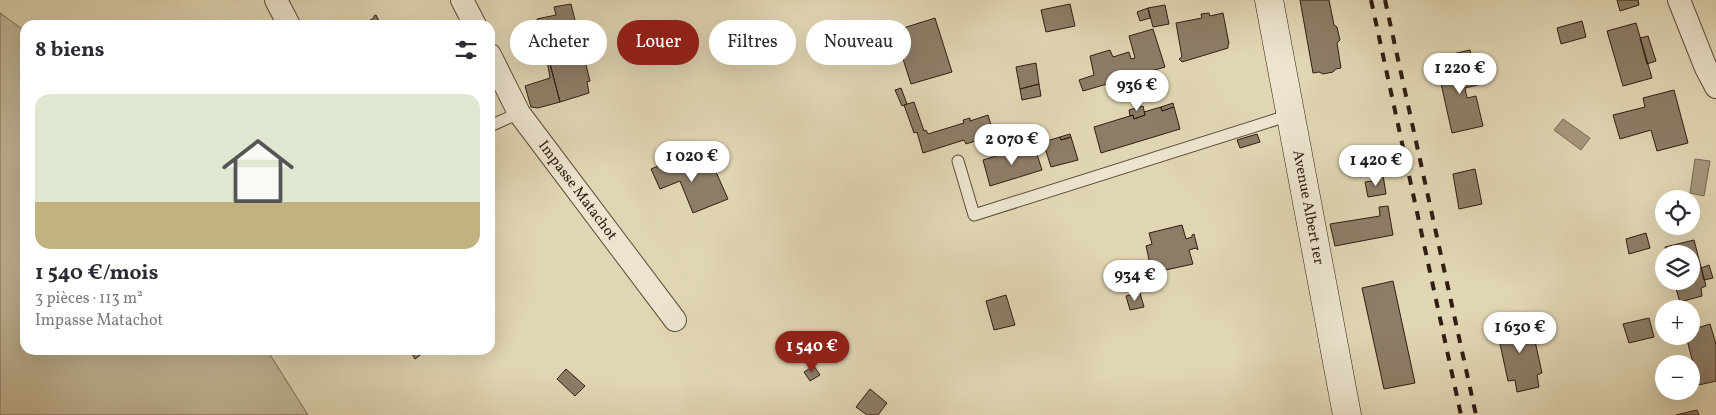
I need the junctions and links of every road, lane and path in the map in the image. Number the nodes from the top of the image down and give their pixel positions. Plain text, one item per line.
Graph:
1 (276, 0) edge
2 (462, 0) edge
3 (1269, 0) edge
4 (1679, 0) edge
5 (286, 20) edge
6 (472, 20) edge
7 (495, 65) edge
8 (1716, 87) edge
9 (520, 113) junction
10 (1290, 115) junction
11 (495, 124) edge
12 (958, 161) dead end
13 (675, 320) dead end
14 (1347, 415) edge

1 - 5 street
2 - 6 street
3 - 10 main road, Avenue Albert 1er
4 - 8 street
7 - 9 street, Impasse Matachot
9 - 11 lane
9 - 13 street, Impasse Matachot
10 - 12 lane
10 - 14 main road, Avenue Albert 1er

